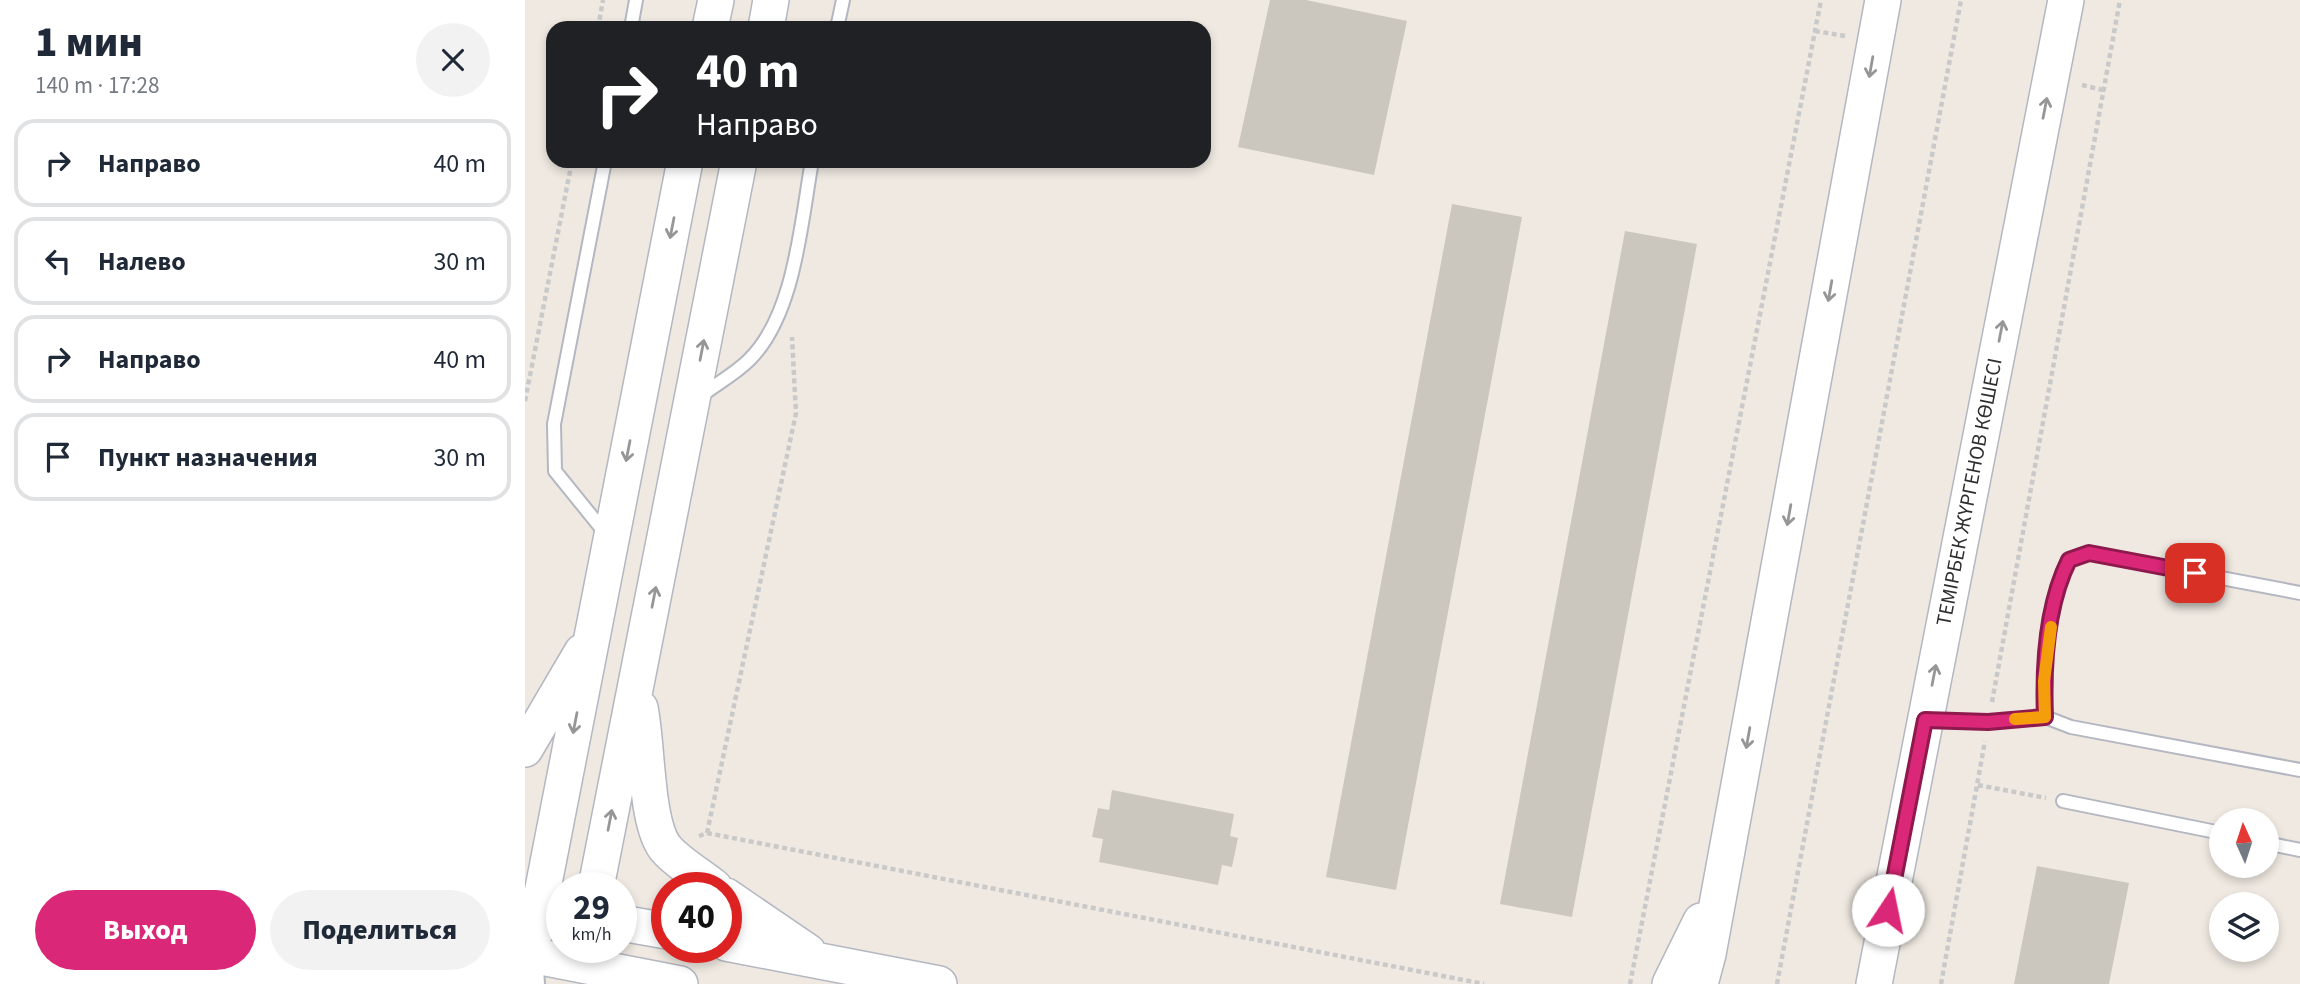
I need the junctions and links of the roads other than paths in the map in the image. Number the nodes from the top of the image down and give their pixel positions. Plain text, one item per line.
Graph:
1 (636, 0) edge
2 (716, 0) edge
3 (771, 0) edge
4 (842, 0) edge
5 (1883, 0) edge
6 (2066, 0) edge
7 (632, 21) edge
8 (712, 21) edge
9 (766, 21) edge
10 (838, 21) edge
11 (604, 168) edge
12 (684, 168) edge
13 (738, 168) edge
14 (811, 168) edge
15 (692, 402) junction
16 (611, 540) junction
17 (2300, 593) edge
18 (592, 637) junction
19 (636, 687) junction
20 (2045, 717) junction
21 (1925, 720) junction
22 (525, 749) edge
23 (2300, 770) edge
24 (2063, 801) road end
25 (2209, 831) edge
26 (2279, 846) edge
27 (2300, 850) edge
28 (599, 872) edge
29 (696, 872) edge
30 (1722, 877) junction
31 (1893, 886) junction
32 (542, 907) edge
33 (742, 907) edge
34 (742, 946) edge
35 (823, 962) junction
36 (529, 965) edge
37 (578, 965) edge
38 (680, 984) edge
39 (939, 984) edge
40 (1670, 984) edge
41 (1700, 984) edge
42 (1874, 984) edge
43 (1893, 984) edge

1 - 7 lane
2 - 8 main road
3 - 9 main road
4 - 10 lane
5 -> 30 main road
21 -> 6 main road, ТЕМІРБЕК ЖҮРГЕНОВ КӨШЕСІ
11 - 16 lane
12 -> 16 main road
15 -> 13 main road
14 - 15 lane
19 -> 15 main road
16 - 18 main road
17 - 20 lane
18 - 22 main road
18 -> 32 main road
28 -> 19 main road
19 - 29 main road
20 - 21 lane
20 - 23 lane
21 - 31 main road, ТЕМІРБЕК ЖҮРГЕНОВ КӨШЕСІ
24 - 25 lane
26 - 27 lane
30 - 40 main road
30 - 41 main road
31 - 42 main road, ТЕМІРБЕК ЖҮРГЕНОВ КӨШЕСІ
31 - 43 main road
32 - 36 main road
33 - 35 main road
34 - 35 main road
35 - 39 main road
36 - 37 main road
37 - 38 main road

